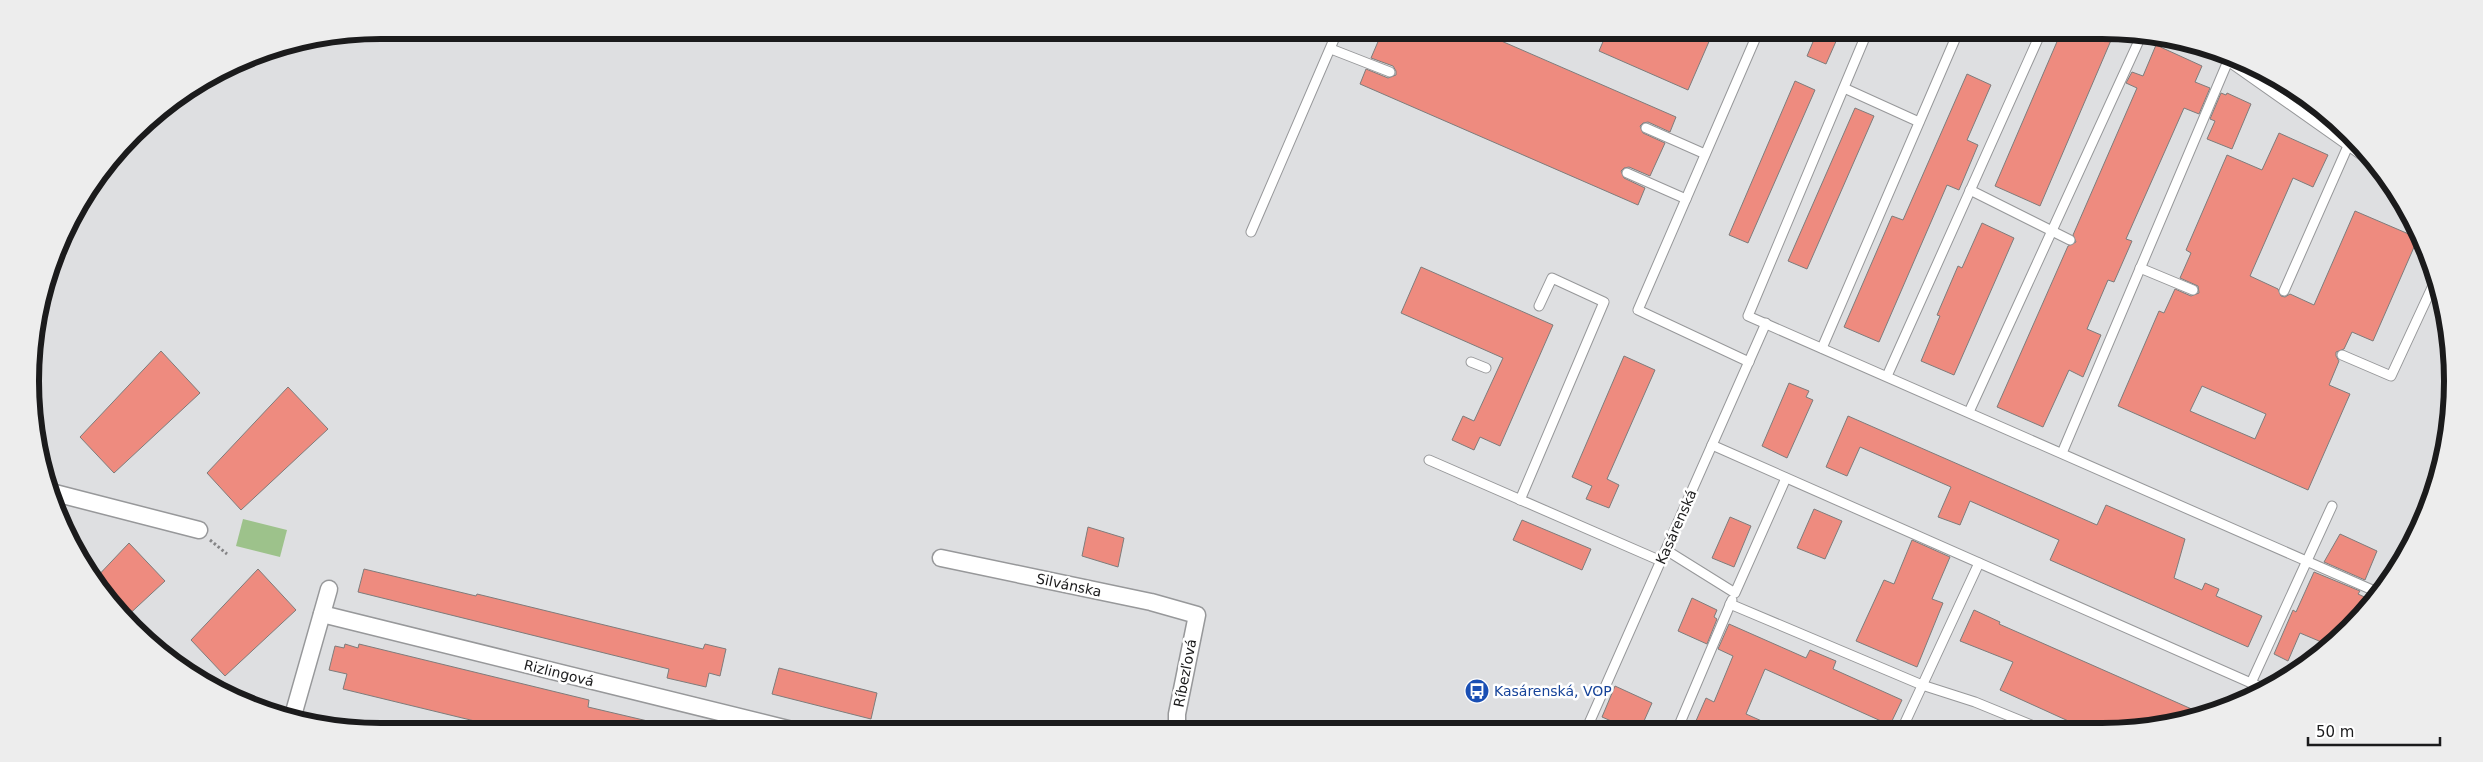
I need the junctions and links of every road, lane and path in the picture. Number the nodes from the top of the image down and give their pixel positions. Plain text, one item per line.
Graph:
1 (1334, 39) edge
2 (1755, 39) edge
3 (1864, 39) edge
4 (1955, 39) edge
5 (2038, 39) edge
6 (2139, 41) edge
7 (1331, 48) junction
8 (2227, 63) edge
9 (2235, 66) edge
10 (1390, 72) dead end
11 (1844, 88) junction
12 (1919, 122) junction
13 (1646, 128) dead end
14 (2348, 146) junction
15 (2355, 151) edge
16 (1705, 154) junction
17 (1627, 173) dead end
18 (1970, 190) junction
19 (1686, 199) junction
20 (2052, 231) junction
21 (1250, 232) dead end
22 (2070, 240) dead end
23 (2140, 268) junction
24 (2432, 288) edge
25 (2193, 290) dead end
26 (2284, 292) dead end
27 (1539, 306) dead end
28 (1766, 323) junction
29 (1822, 348) junction
30 (2342, 355) dead end
31 (1471, 362) dead end
32 (1749, 362) junction
33 (1486, 368) dead end
34 (1887, 376) junction
35 (1969, 412) junction
36 (1712, 445) junction
37 (2062, 453) junction
38 (1429, 460) dead end
39 (1786, 478) junction
40 (58, 494) edge
41 (1520, 500) junction
42 (2332, 506) dead end
43 (199, 530) joint
44 (1666, 550) junction
45 (227, 554) dead end
46 (941, 558) dead end
47 (1661, 561) junction
48 (2307, 562) junction
49 (1979, 563) junction
50 (329, 589) dead end
51 (2373, 590) edge
52 (1735, 593) junction
53 (1730, 604) junction
54 (322, 614) junction
55 (1197, 615) joint
56 (2251, 683) junction
57 (1922, 685) junction
58 (2257, 686) edge
59 (294, 712) edge
60 (764, 723) edge
61 (1177, 723) edge
62 (1589, 723) edge
63 (1680, 723) edge
64 (1905, 723) edge
65 (2026, 723) edge

1 - 7 lane
2 - 16 lane
3 - 11 lane
4 - 12 lane
5 - 18 lane
6 - 20 lane
7 - 10 lane
7 - 21 lane
8 - 23 lane
9 - 14 lane
11 - 12 lane
11 - 28 lane
12 - 29 lane
13 - 16 lane
14 - 15 lane
14 - 26 lane
16 - 19 lane
17 - 19 lane
18 - 20 lane
18 - 34 lane
19 - 32 lane
20 - 22 lane
20 - 35 lane
23 - 25 lane
23 - 37 lane
24 - 30 lane
27 - 41 lane
28 - 29 lane
28 - 32 lane, Kasárenská
29 - 34 lane
31 - 33 lane
32 - 36 lane, Kasárenská
34 - 35 lane
35 - 37 lane
36 - 39 lane
36 - 44 lane, Kasárenská
37 - 48 lane
38 - 41 lane
39 - 49 lane
39 - 52 lane
40 - 43 street
41 - 47 lane
42 - 48 lane
43 - 45 path
44 - 47 lane, Kasárenská
44 - 52 lane
46 - 55 street, Silvánska
47 - 62 lane, Kasárenská
48 - 51 lane
48 - 56 lane
49 - 56 lane
49 - 57 lane
50 - 54 street
52 - 53 lane
53 - 57 lane
53 - 63 lane
54 - 59 street
54 - 60 street, Rizlingová
55 - 61 street, Ríbezľová
56 - 58 lane
57 - 64 lane
57 - 65 lane

